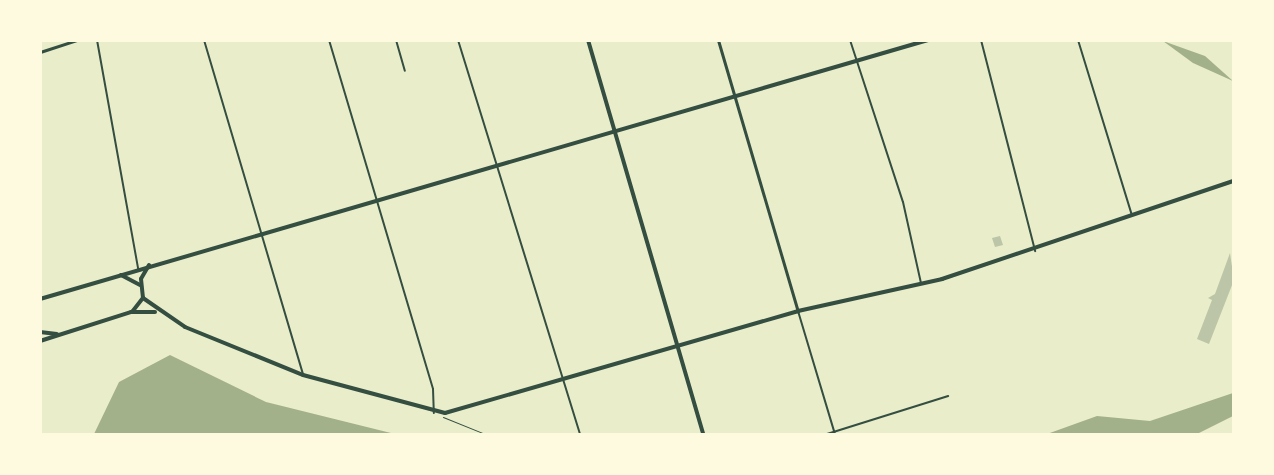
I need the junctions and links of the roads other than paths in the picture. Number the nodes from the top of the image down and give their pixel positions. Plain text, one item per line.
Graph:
1 (78, 40) edge
2 (97, 40) edge
3 (204, 40) edge
4 (329, 40) edge
5 (396, 40) edge
6 (458, 40) edge
7 (588, 40) edge
8 (718, 40) edge
9 (850, 40) edge
10 (928, 40) edge
11 (981, 40) edge
12 (1078, 40) edge
13 (40, 52) edge
14 (856, 62) junction
15 (405, 71) dead end
16 (734, 95) junction
17 (616, 129) junction
18 (495, 164) junction
19 (1233, 181) edge
20 (376, 199) junction
21 (1132, 215) junction
22 (258, 235) junction
23 (1035, 250) junction
24 (149, 265) junction
25 (138, 269) junction
26 (120, 275) junction
27 (921, 283) junction
28 (140, 286) junction
29 (143, 298) junction
30 (40, 299) edge
31 (798, 310) junction
32 (131, 312) junction
33 (157, 313) junction
34 (40, 332) edge
35 (57, 334) junction
36 (40, 341) edge
37 (679, 346) junction
38 (303, 375) junction
39 (562, 380) junction
40 (948, 396) dead end
41 (434, 413) junction
42 (834, 434) edge
43 (580, 435) edge
44 (703, 435) edge
45 (827, 435) edge

1 - 13 street
2 - 25 street
3 - 22 street
4 - 20 street
5 - 15 street
6 - 18 street
7 - 17 main road
8 - 16 street
9 - 14 street
10 - 14 main road
11 - 23 street
12 - 21 street
14 - 16 main road
14 - 27 street
16 - 17 main road
16 - 31 street
17 - 18 main road
17 - 37 main road
18 - 20 main road
18 - 39 street
19 - 21 main road
20 - 22 main road
20 - 41 street
21 - 23 main road
22 - 24 main road
22 - 38 street
23 - 27 main road
24 - 25 main road
24 - 28 main road
25 - 26 main road
26 - 28 main road
26 - 30 main road
27 - 31 main road
28 - 29 main road
29 - 32 main road
29 - 33 main road
31 - 37 main road
31 - 42 street
32 - 33 main road
32 - 35 main road
33 - 38 main road
34 - 35 main road
35 - 36 main road
37 - 39 main road
37 - 44 main road
38 - 41 main road
39 - 41 main road
39 - 43 street
40 - 42 street
42 - 45 street

